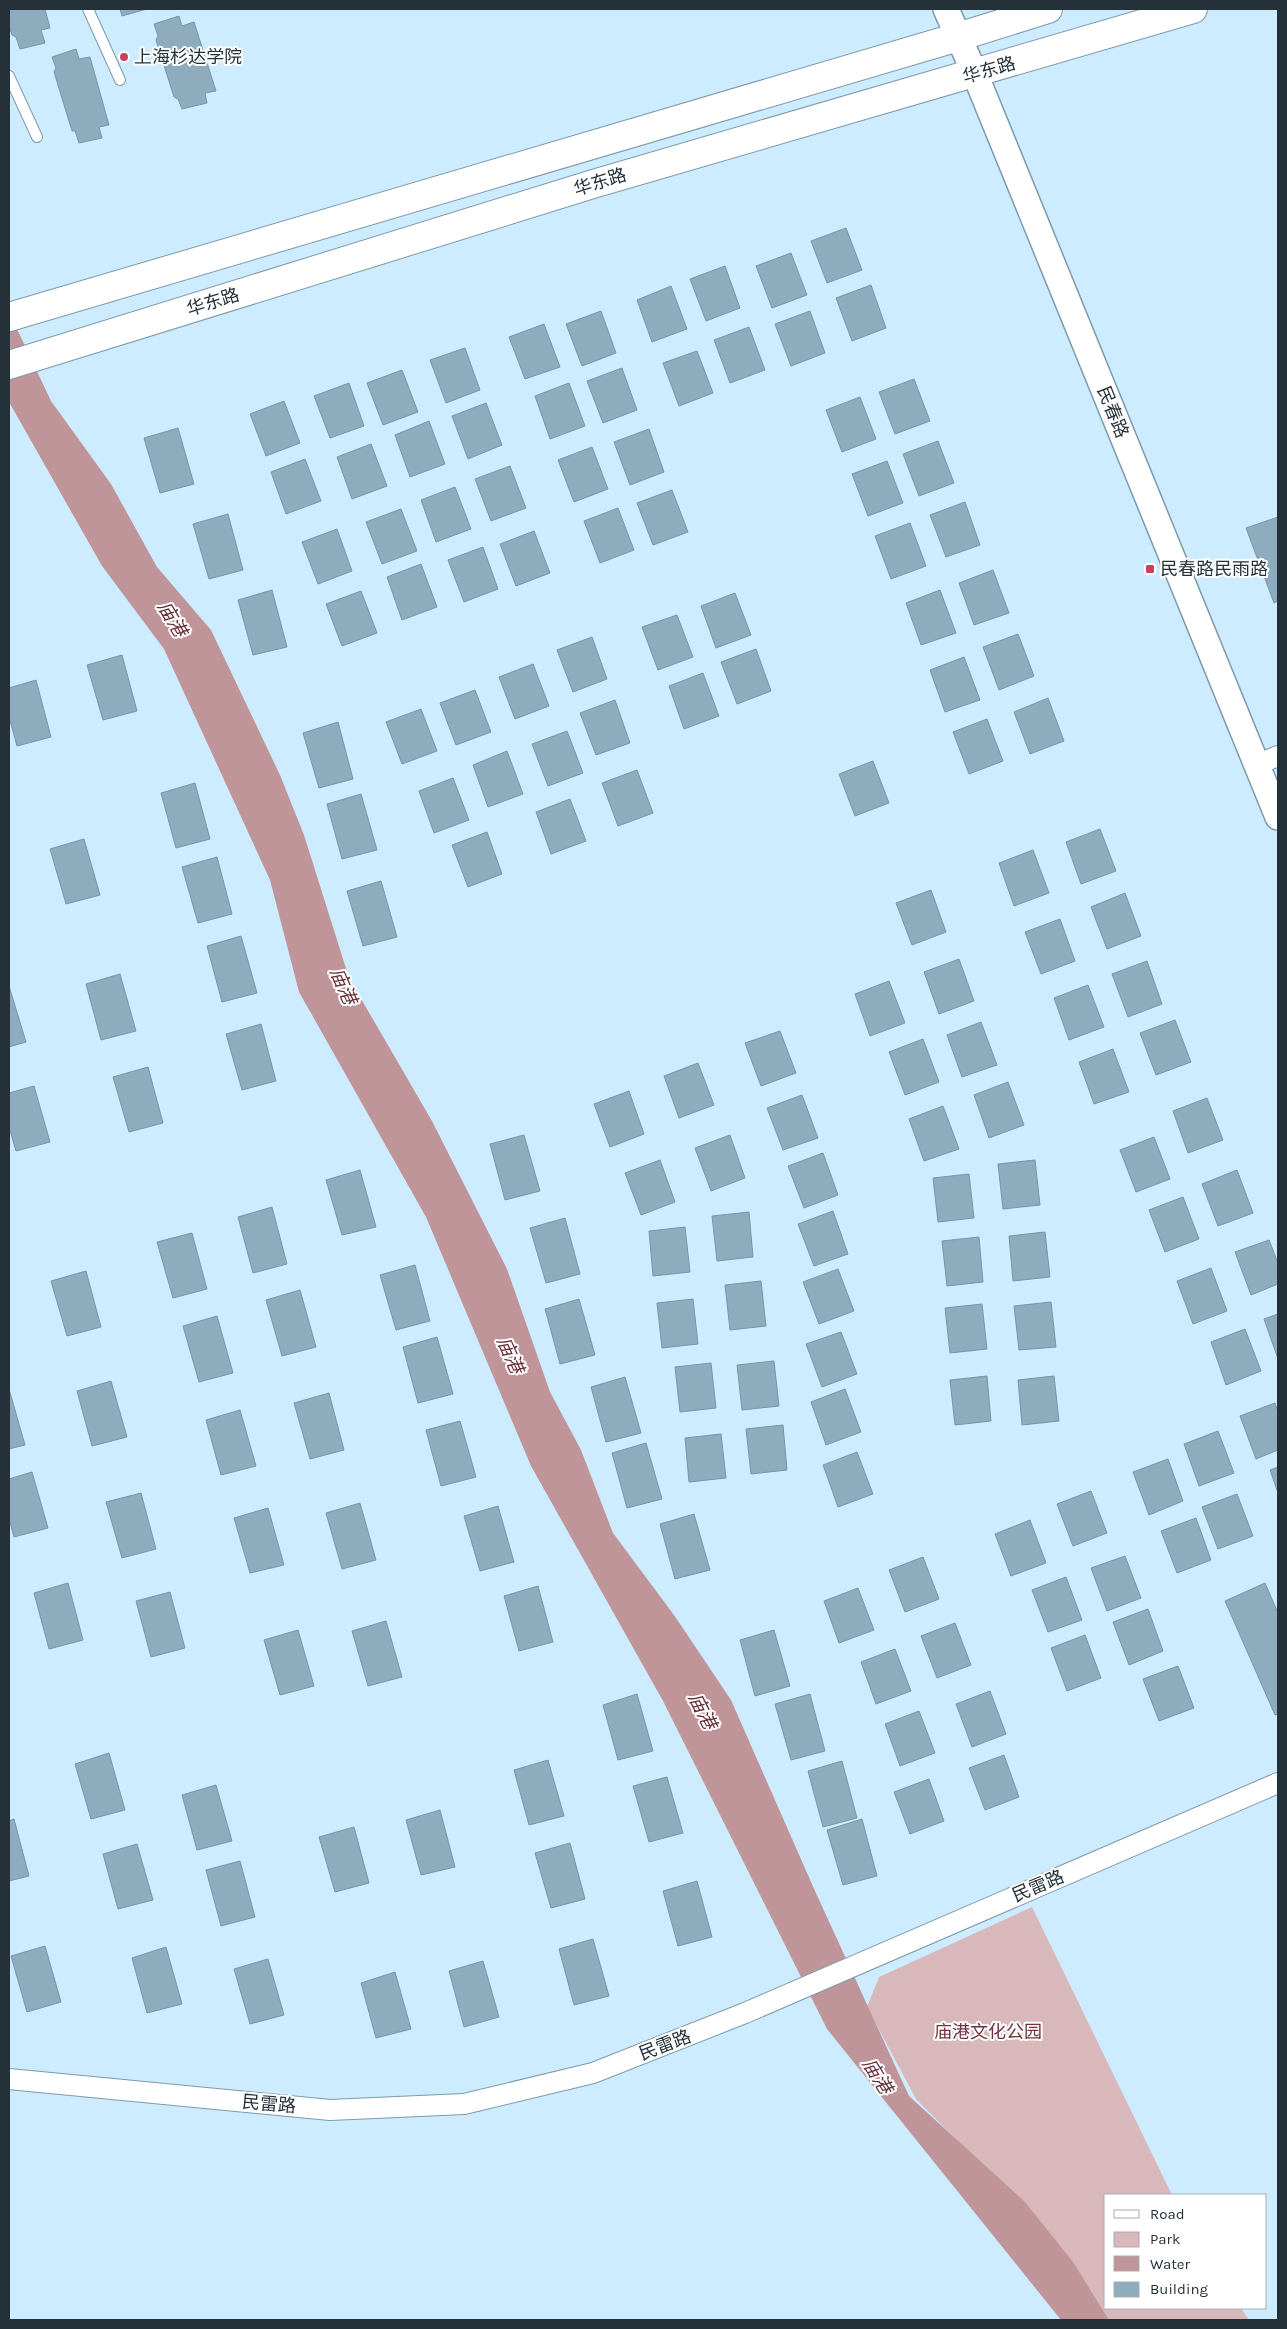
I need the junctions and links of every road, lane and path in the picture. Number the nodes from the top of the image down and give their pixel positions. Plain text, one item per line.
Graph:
1 (88, 9) edge
2 (946, 9) edge
3 (1048, 9) edge
4 (1194, 9) edge
5 (958, 37) junction
6 (975, 74) junction
7 (9, 76) edge
8 (120, 80) dead end
9 (37, 137) dead end
10 (17, 315) edge
11 (9, 365) edge
12 (1267, 760) edge
13 (1278, 817) edge
14 (1278, 1783) edge
15 (9, 2079) edge

1 - 8 lane
2 - 5 street, 民春路
3 - 5 highway
4 - 6 highway, 华东路
5 - 6 street, 民春路
5 - 10 highway
6 - 11 highway, 华东路
6 - 12 street, 民春路
7 - 9 lane
12 - 13 street, 民春路
14 - 15 street, 民雷路

